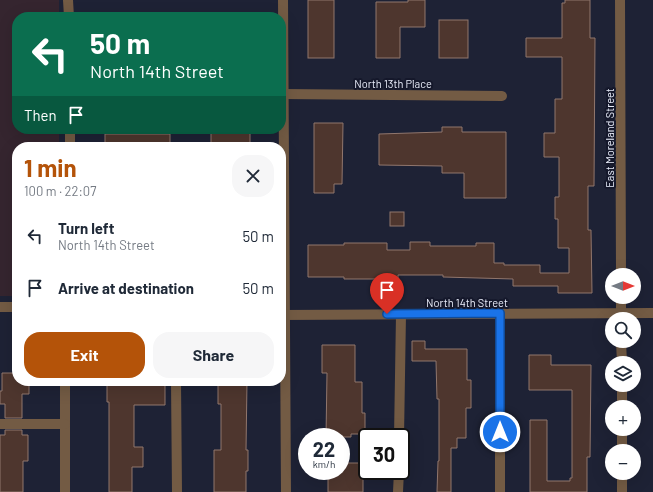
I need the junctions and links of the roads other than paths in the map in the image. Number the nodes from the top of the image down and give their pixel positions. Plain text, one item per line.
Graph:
1 (68, 0) edge
2 (283, 0) edge
3 (620, 0) edge
4 (69, 12) edge
5 (283, 12) edge
6 (286, 94) edge
7 (502, 96) dead end
8 (621, 268) edge
9 (0, 307) edge
10 (12, 307) edge
11 (500, 313) junction
12 (653, 313) edge
13 (401, 314) junction
14 (641, 314) edge
15 (286, 315) edge
16 (605, 316) edge
17 (65, 386) edge
18 (176, 386) edge
19 (284, 386) edge
20 (0, 424) edge
21 (65, 424) junction
22 (399, 428) edge
23 (398, 480) edge
24 (622, 480) edge
25 (65, 492) edge
26 (177, 492) edge
27 (286, 492) edge
28 (398, 492) edge
29 (500, 492) edge
30 (622, 492) edge

1 - 4 street
2 - 5 street
3 - 8 street, East Moreland Street
6 - 7 street, North 13th Place
9 - 10 street
11 - 13 street, North 14th Street
11 - 16 street, North 14th Street
11 - 29 street
12 - 14 street, North 14th Street
13 - 15 street, North 14th Street
13 - 22 street
17 - 21 street
18 - 26 street
19 - 27 street
20 - 21 street
21 - 25 street
23 - 28 street
24 - 30 street

